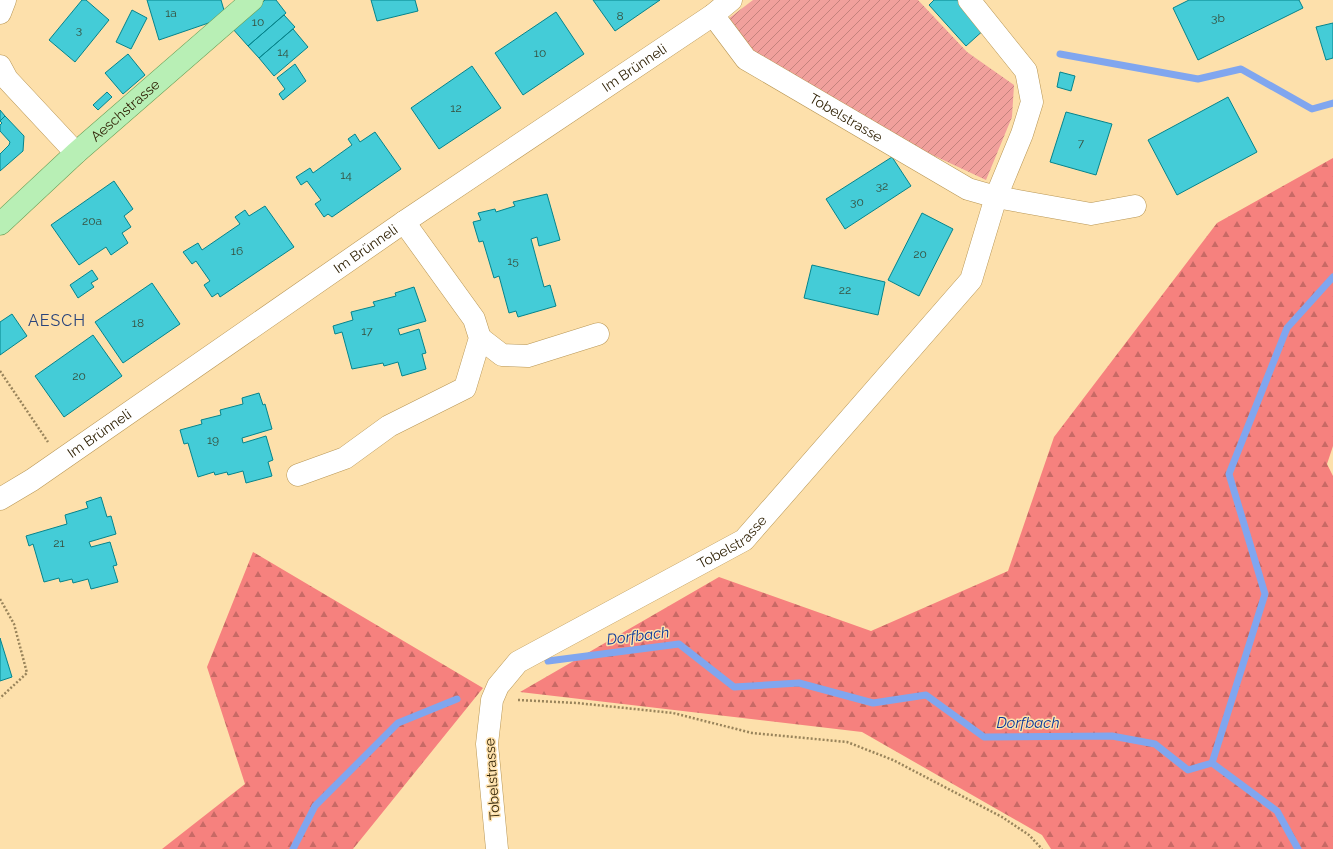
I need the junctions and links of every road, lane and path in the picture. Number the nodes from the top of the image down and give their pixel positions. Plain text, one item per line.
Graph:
1 (5, 0) edge
2 (252, 0) edge
3 (731, 0) edge
4 (969, 0) edge
5 (0, 13) edge
6 (713, 15) junction
7 (0, 66) edge
8 (76, 153) junction
9 (996, 197) junction
10 (1135, 206) dead end
11 (404, 222) junction
12 (0, 224) edge
13 (598, 334) dead end
14 (480, 338) junction
15 (0, 371) edge
16 (60, 460) junction
17 (298, 475) dead end
18 (0, 499) edge
19 (0, 599) edge
20 (0, 698) edge
21 (492, 700) junction
22 (497, 849) edge
23 (1042, 849) edge

1 - 5 street
2 - 8 main road, Aeschstrasse
3 - 6 street, Im Brünneli
4 - 9 street, Tobelstrasse
6 - 9 street, Tobelstrasse
6 - 11 street, Im Brünneli
7 - 8 street
8 - 12 main road, Aeschstrasse
9 - 10 street, Tobelstrasse
9 - 21 street, Tobelstrasse
11 - 14 street
11 - 16 street, Im Brünneli
13 - 14 street
14 - 17 street
15 - 16 path
16 - 18 street, Im Brünneli
19 - 20 path
21 - 22 street, Tobelstrasse
21 - 23 path

